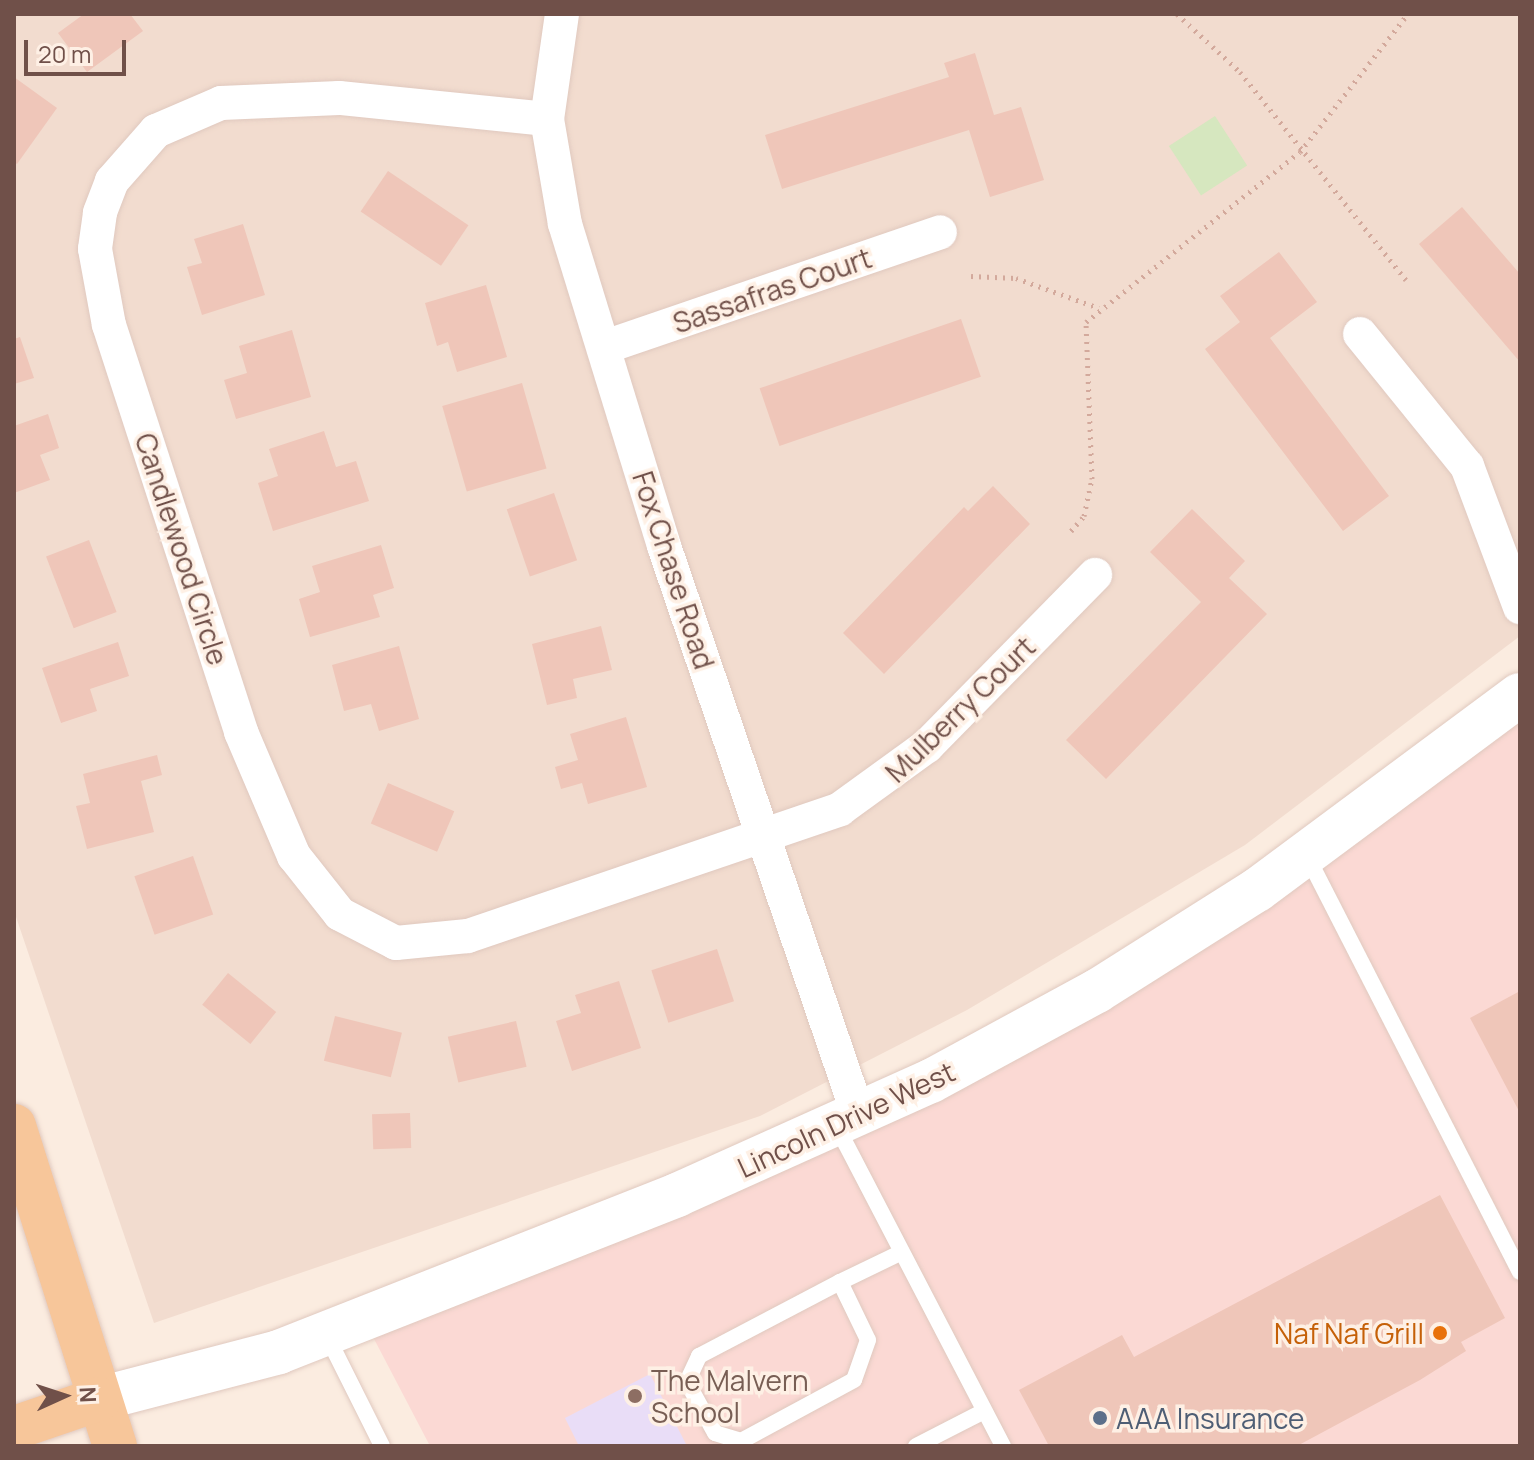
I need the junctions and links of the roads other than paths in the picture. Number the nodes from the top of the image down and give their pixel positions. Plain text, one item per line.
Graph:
1 (562, 14) edge
2 (547, 119) junction
3 (940, 232) dead end
4 (1360, 334) dead end
5 (605, 347) junction
6 (1095, 575) dead end
7 (1520, 607) edge
8 (1520, 695) edge
9 (764, 840) junction
10 (1307, 856) junction
11 (848, 1122) junction
12 (14, 1126) edge
13 (900, 1253) junction
14 (1520, 1272) edge
15 (840, 1282) junction
16 (324, 1331) junction
17 (99, 1399) junction
18 (984, 1411) junction
19 (14, 1428) edge
20 (115, 1446) edge
21 (382, 1446) edge
22 (916, 1446) edge
23 (1003, 1446) edge

1 - 2 street, Fox Chase Road
2 - 5 street, Fox Chase Road
2 - 9 street, Candlewood Circle
3 - 5 street, Sassafras Court
4 - 7 street
5 - 9 street, Fox Chase Road
6 - 9 street, Mulberry Court
8 - 10 street, Lincoln Drive West
9 - 11 street, Fox Chase Road
10 - 11 street, Lincoln Drive West
10 - 14 lane
11 - 13 lane
11 - 16 street, Lincoln Drive West
12 - 17 main road
13 - 15 lane
13 - 18 lane
15 - 15 lane
16 - 17 street, Lincoln Drive West
16 - 21 lane
17 - 19 main road
17 - 20 main road
18 - 22 lane
18 - 23 lane

